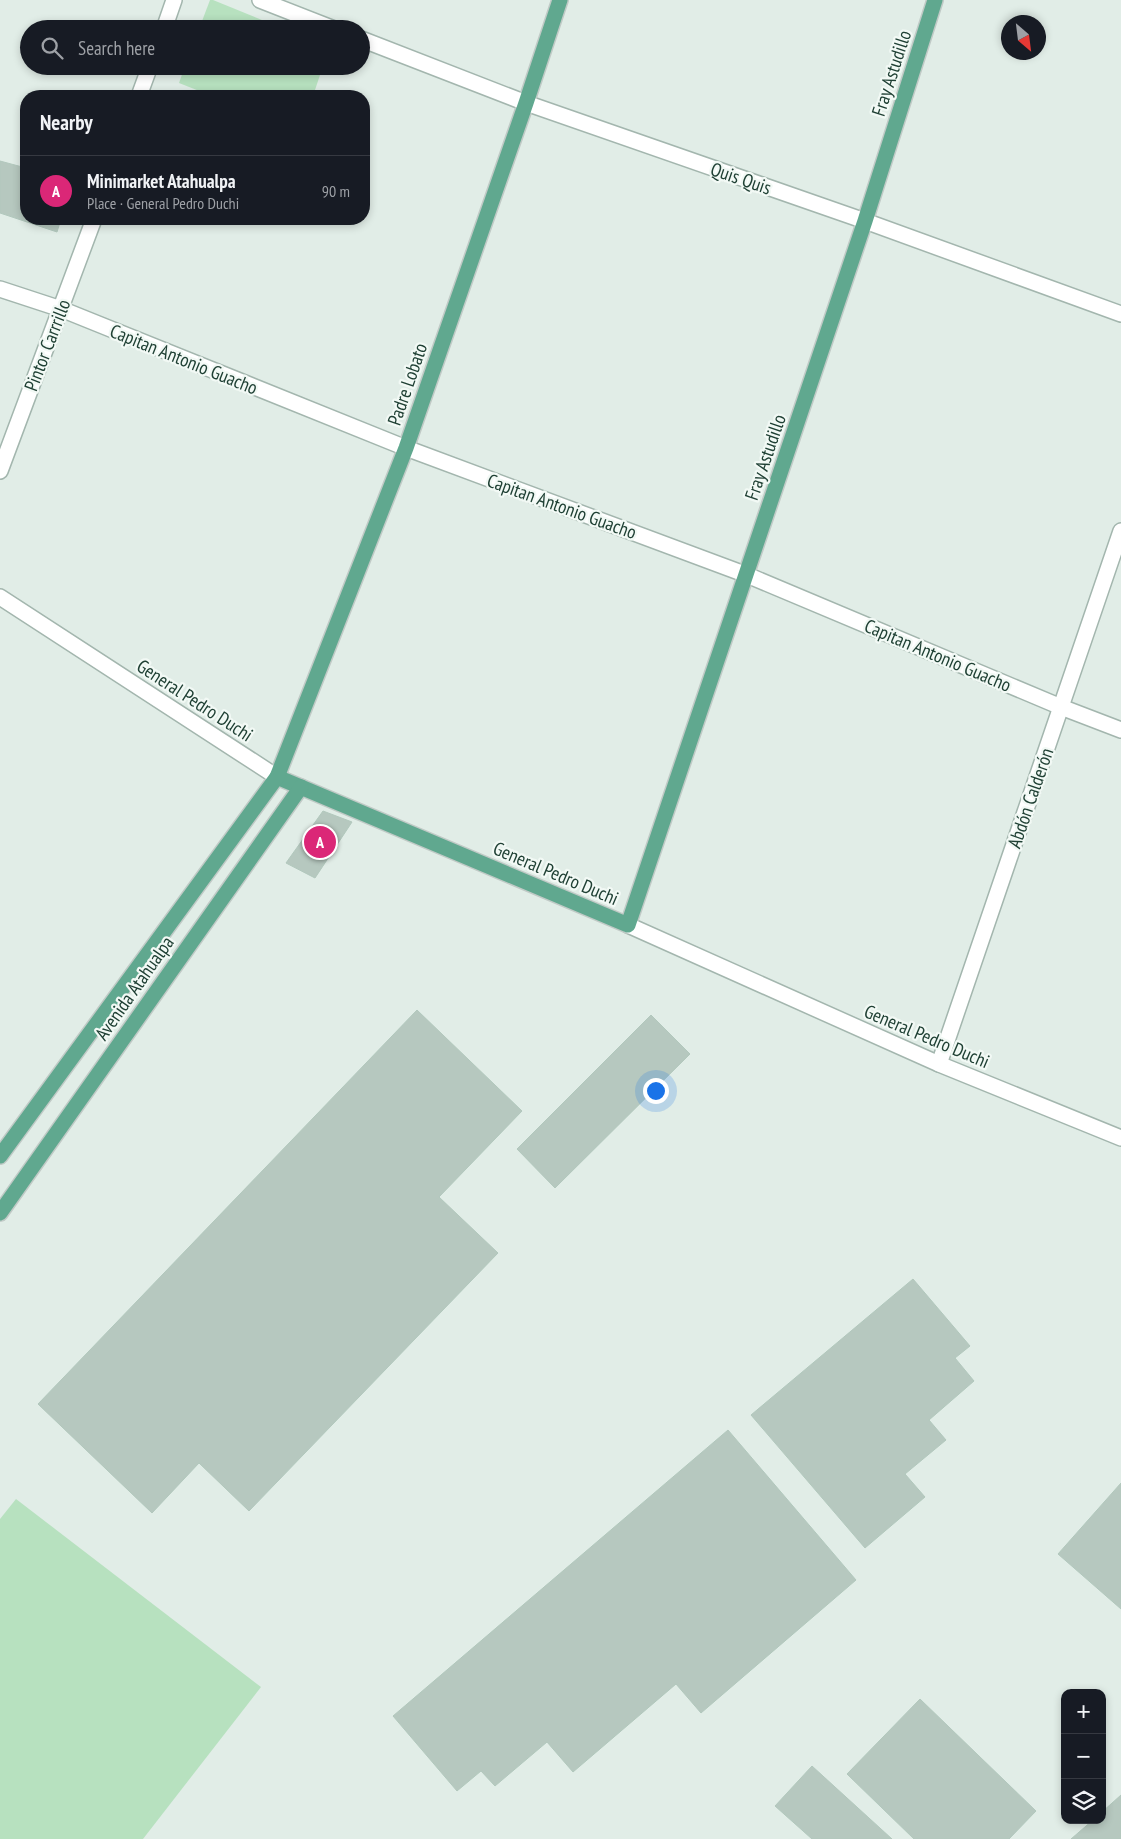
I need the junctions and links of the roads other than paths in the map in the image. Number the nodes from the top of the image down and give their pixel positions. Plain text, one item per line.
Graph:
1 (174, 0) edge
2 (260, 0) edge
3 (560, 0) edge
4 (935, 0) edge
5 (167, 20) edge
6 (311, 20) edge
7 (370, 42) edge
8 (147, 75) edge
9 (141, 90) edge
10 (526, 103) junction
11 (865, 221) junction
12 (92, 225) edge
13 (0, 288) edge
14 (61, 310) junction
15 (1121, 314) edge
16 (406, 448) junction
17 (0, 471) edge
18 (1121, 531) edge
19 (746, 575) junction
20 (0, 597) edge
21 (1061, 707) junction
22 (1121, 730) edge
23 (277, 777) junction
24 (301, 788) junction
25 (628, 925) junction
26 (939, 1064) junction
27 (1121, 1138) edge
28 (0, 1156) edge
29 (0, 1212) edge

1 - 5 street
2 - 6 street
3 - 10 main road, Padre Lobato
4 - 11 main road, Fray Astudillo
7 - 10 street, Quis Quis
8 - 9 street
10 - 11 street, Quis Quis
10 - 16 main road, Padre Lobato
11 - 15 street, Quis Quis
11 - 19 main road, Fray Astudillo
12 - 14 street, Pintor Carrrillo
13 - 14 street, Capitan Antonio Guacho
14 - 16 street, Capitan Antonio Guacho
14 - 17 street, Pintor Carrrillo
16 - 19 street, Capitan Antonio Guacho
16 - 23 main road, Padre Lobato
18 - 21 street, Abdón Calderón
19 - 21 street, Capitan Antonio Guacho
19 - 25 main road, Fray Astudillo
20 - 23 street, General Pedro Duchi
21 - 22 street, Capitan Antonio Guacho
21 - 26 street, Abdón Calderón
23 - 24 main road, General Pedro Duchi
23 - 28 main road, Avenida Atahualpa
24 - 25 main road, General Pedro Duchi
24 - 29 main road, Avenida Atahualpa
25 - 26 street, General Pedro Duchi
26 - 27 street, General Pedro Duchi

